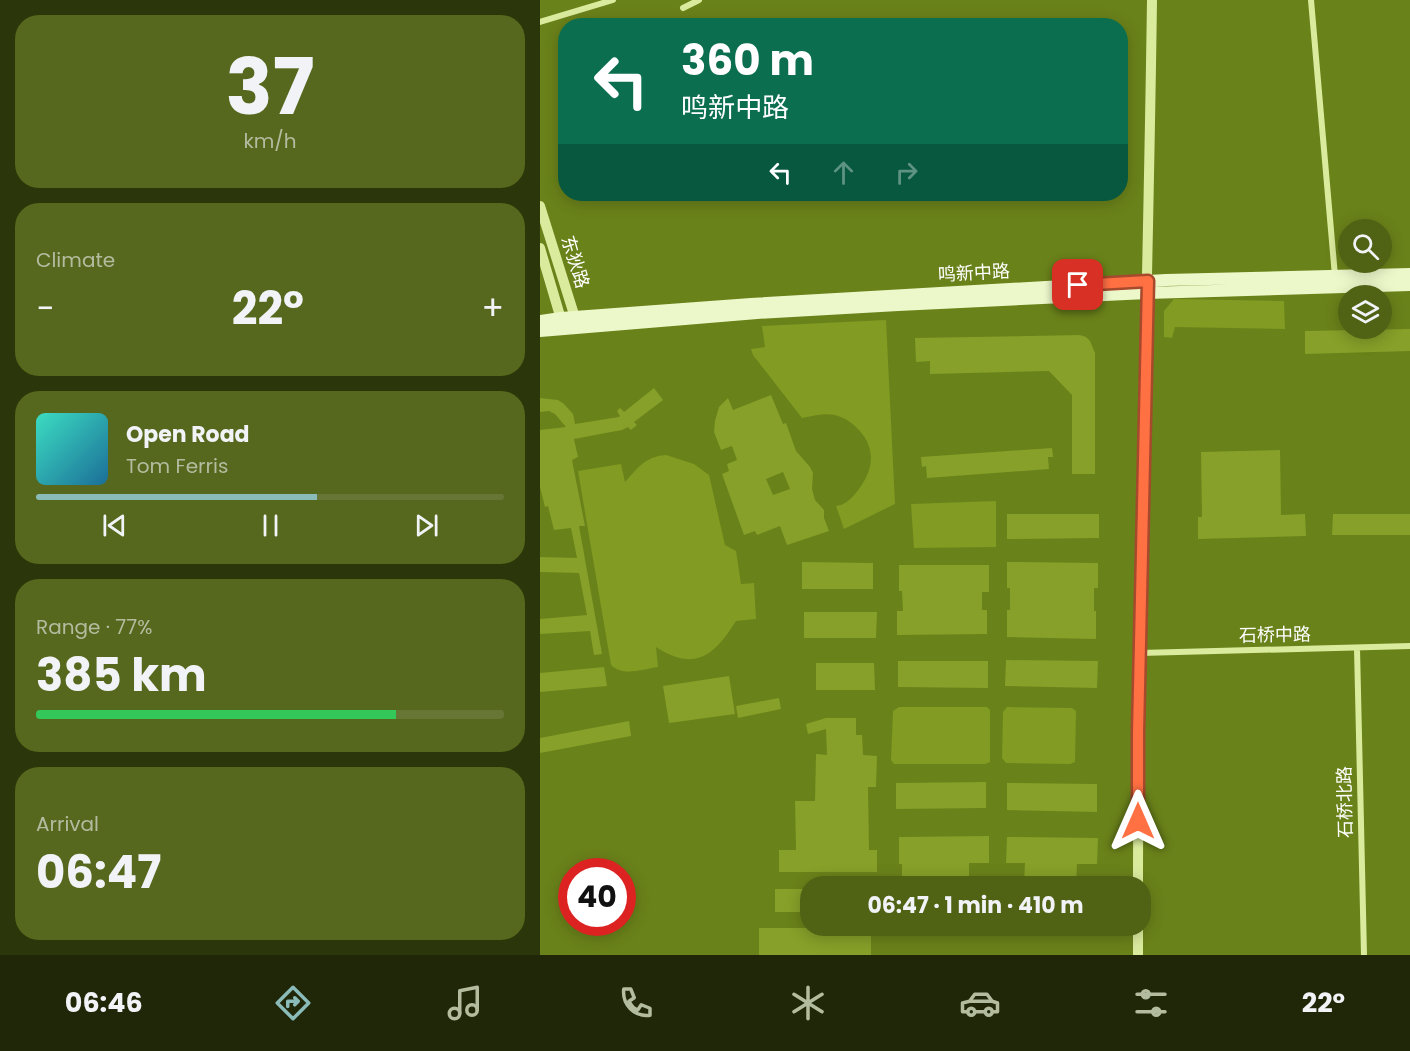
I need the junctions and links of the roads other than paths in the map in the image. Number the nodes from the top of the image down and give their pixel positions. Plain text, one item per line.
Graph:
1 (613, 0) edge
2 (699, 0) edge
3 (1152, 0) edge
4 (1311, 0) edge
5 (683, 8) dead end
6 (540, 22) edge
7 (540, 206) edge
8 (540, 248) edge
9 (1410, 274) edge
10 (1335, 277) junction
11 (1410, 285) edge
12 (1148, 287) junction
13 (540, 321) edge
14 (576, 322) junction
15 (563, 323) junction
16 (540, 332) edge
17 (1410, 646) edge
18 (1357, 648) junction
19 (1140, 653) junction
20 (1138, 876) edge
21 (1138, 936) edge
22 (1138, 955) edge
23 (1364, 955) edge

1 - 6 street
2 - 5 street
3 - 12 street
4 - 10 street
7 - 14 street, 东狄路
8 - 15 street, 东狄路
9 - 10 main road, 鸣新中路
10 - 12 main road, 鸣新中路
11 - 12 main road, 鸣新中路
12 - 14 main road, 鸣新中路
12 - 19 street
13 - 15 main road, 鸣新中路
14 - 15 main road, 鸣新中路
15 - 16 main road, 鸣新中路
17 - 18 street, 石桥中路
18 - 19 street, 石桥中路
18 - 23 street, 石桥北路
19 - 20 street
21 - 22 street

